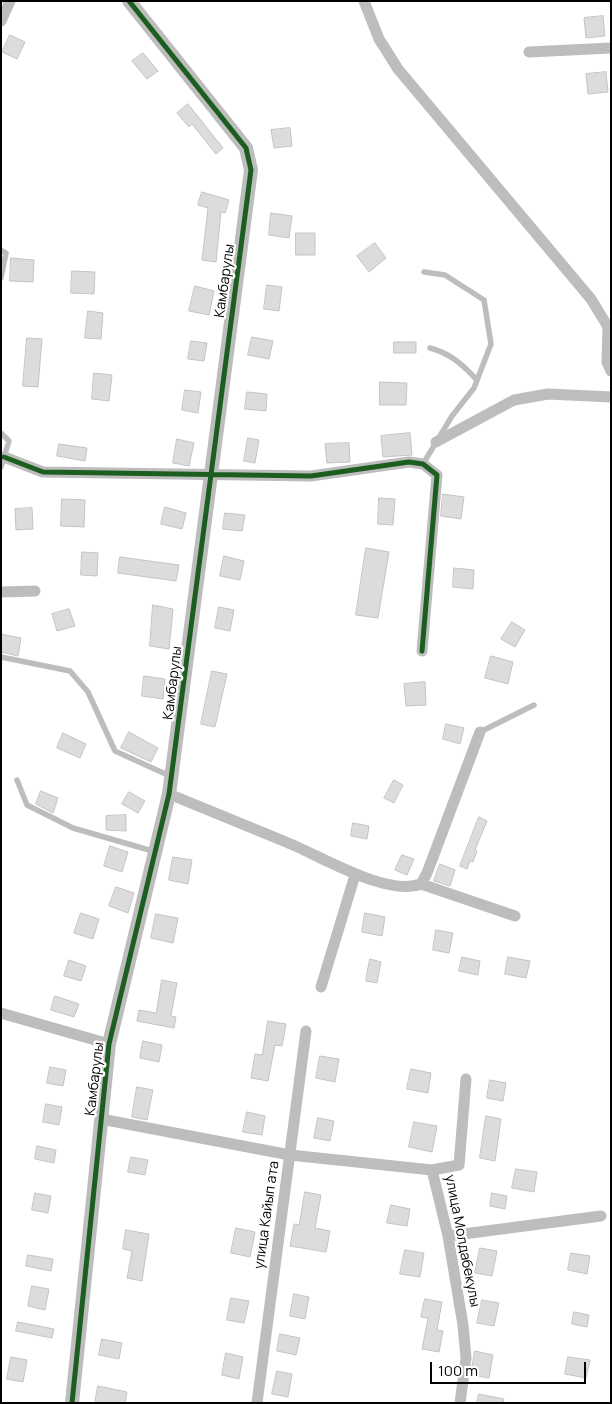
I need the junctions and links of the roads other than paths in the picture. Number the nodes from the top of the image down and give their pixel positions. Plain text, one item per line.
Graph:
1 (10, 1) edge
2 (129, 1) edge
3 (364, 1) edge
4 (1, 20) edge
5 (611, 48) edge
6 (529, 52) dead end
7 (1, 250) edge
8 (424, 272) dead end
9 (1, 278) edge
10 (609, 326) edge
11 (430, 348) dead end
12 (611, 371) edge
13 (477, 380) junction
14 (611, 397) edge
15 (1, 433) edge
16 (436, 442) junction
17 (3, 462) edge
18 (423, 464) junction
19 (210, 475) junction
20 (35, 591) dead end
21 (1, 592) edge
22 (422, 651) dead end
23 (1, 657) edge
24 (534, 705) dead end
25 (480, 732) joint
26 (172, 777) junction
27 (17, 780) dead end
28 (170, 794) junction
29 (156, 852) junction
30 (355, 875) junction
31 (421, 884) junction
32 (515, 916) dead end
33 (320, 987) dead end
34 (1, 1013) edge
35 (306, 1031) dead end
36 (109, 1044) junction
37 (466, 1079) dead end
38 (101, 1120) junction
39 (290, 1155) junction
40 (432, 1170) junction
41 (601, 1216) dead end
42 (448, 1236) junction
43 (72, 1403) edge
44 (256, 1403) edge
45 (460, 1403) edge

1 - 4 street
2 - 19 street, Камбарулы
3 - 10 street
5 - 6 street
7 - 9 lane
8 - 13 lane
10 - 12 street
11 - 13 lane
13 - 16 lane
14 - 16 street
15 - 17 lane
16 - 18 lane
17 - 19 street
18 - 19 street
18 - 22 street
19 - 26 street, Камбарулы
20 - 21 street
23 - 26 lane
24 - 25 lane
25 - 31 street
26 - 28 street, Камбарулы
27 - 29 lane
28 - 29 street, Камбарулы
28 - 30 street
29 - 36 street, Камбарулы
30 - 31 street
30 - 33 street
31 - 32 street
34 - 36 street
35 - 39 street, улица Кайып ата
36 - 38 street, Камбарулы
37 - 40 street, улица Молдабекулы
38 - 39 street
38 - 43 street, Камбарулы
39 - 40 street
39 - 44 street, улица Кайып ата
40 - 42 street, улица Молдабекулы
41 - 42 street
42 - 45 street, улица Молдабекулы

